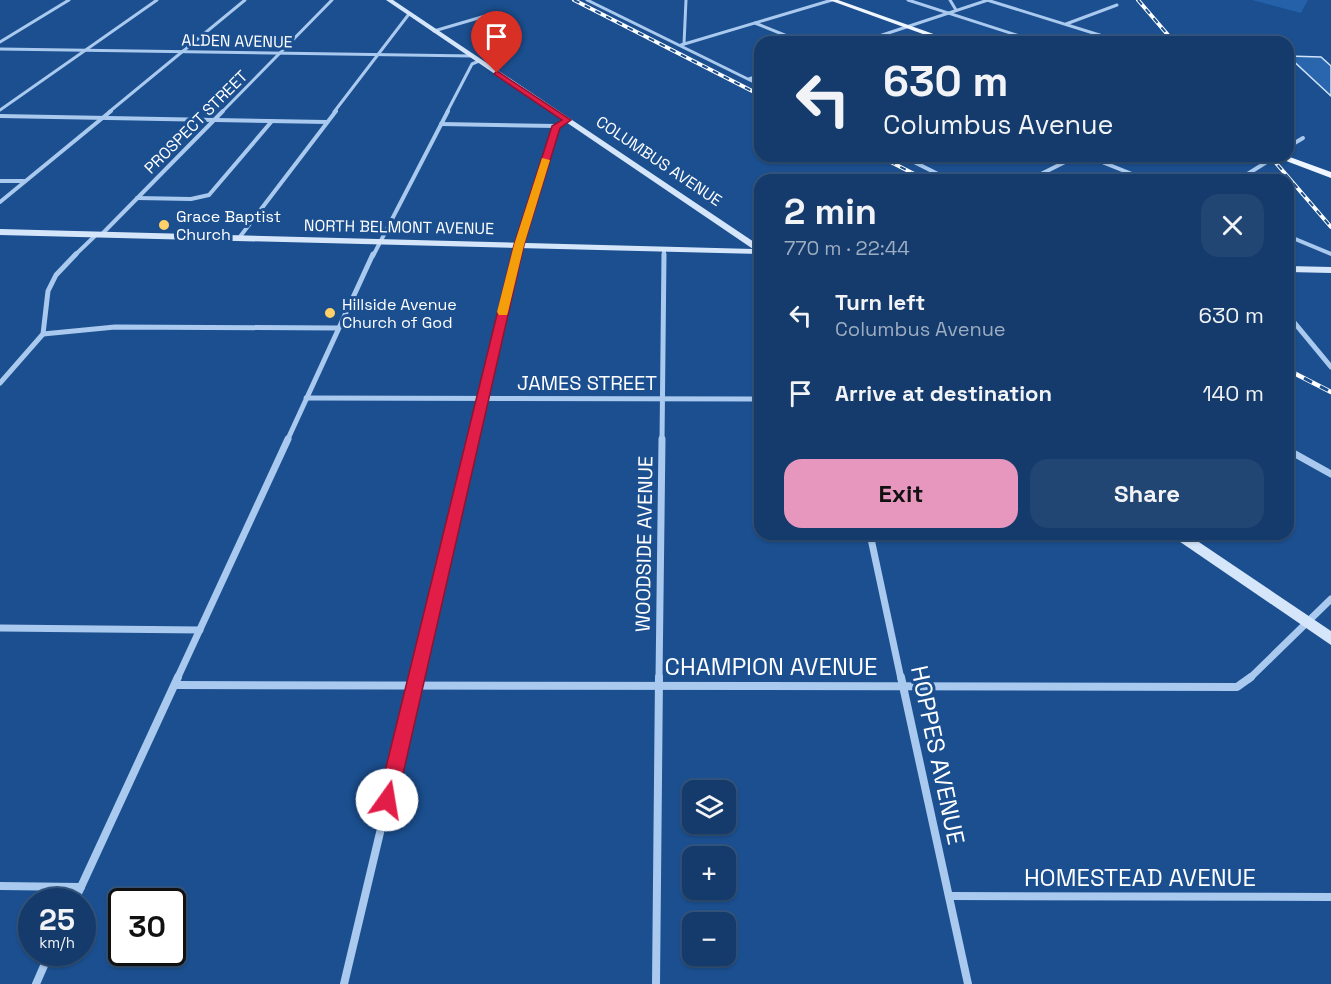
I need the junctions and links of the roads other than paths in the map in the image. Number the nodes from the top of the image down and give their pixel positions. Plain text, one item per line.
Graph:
1 (69, 0) edge
2 (157, 0) edge
3 (244, 0) edge
4 (332, 0) edge
5 (389, 0) edge
6 (587, 0) edge
7 (686, 0) edge
8 (832, 0) edge
9 (908, 0) edge
10 (950, 0) edge
11 (988, 0) edge
12 (1117, 5) dead end
13 (956, 10) junction
14 (949, 13) junction
15 (410, 14) junction
16 (492, 14) dead end
17 (755, 23) junction
18 (1065, 24) junction
19 (908, 26) junction
20 (434, 31) junction
21 (1100, 35) joint
22 (787, 36) edge
23 (879, 36) edge
24 (936, 36) edge
25 (1020, 36) edge
26 (1103, 36) edge
27 (0, 42) edge
28 (682, 45) junction
29 (0, 49) edge
30 (85, 51) junction
31 (182, 52) junction
32 (280, 53) junction
33 (378, 55) junction
34 (476, 59) junction
35 (754, 77) edge
36 (749, 79) junction
37 (754, 82) edge
38 (0, 110) edge
39 (0, 117) edge
40 (102, 118) junction
41 (214, 120) junction
42 (567, 120) junction
43 (272, 121) junction
44 (327, 122) junction
45 (441, 124) junction
46 (556, 126) junction
47 (1303, 138) dead end
48 (1294, 143) edge
49 (914, 162) edge
50 (1065, 162) edge
51 (1102, 162) edge
52 (1267, 162) edge
53 (1294, 162) edge
54 (938, 174) edge
55 (1041, 174) edge
56 (1132, 174) edge
57 (1248, 174) edge
58 (1331, 174) edge
59 (0, 181) edge
60 (26, 181) junction
61 (137, 198) junction
62 (0, 202) edge
63 (0, 232) edge
64 (98, 235) junction
65 (239, 238) junction
66 (1294, 239) edge
67 (379, 242) junction
68 (519, 245) junction
69 (754, 247) edge
70 (664, 249) junction
71 (754, 251) edge
72 (1331, 254) edge
73 (1294, 269) edge
74 (1331, 270) edge
75 (1294, 322) edge
76 (338, 328) junction
77 (43, 333) junction
78 (1331, 367) edge
79 (0, 383) edge
80 (306, 398) junction
81 (482, 398) junction
82 (662, 399) junction
83 (754, 399) edge
84 (1294, 453) edge
85 (1331, 474) edge
86 (871, 540) edge
87 (1186, 540) edge
88 (1331, 598) edge
89 (1307, 623) junction
90 (0, 628) edge
91 (200, 630) junction
92 (1331, 639) edge
93 (175, 685) junction
94 (415, 685) junction
95 (658, 685) junction
96 (903, 686) junction
97 (0, 886) edge
98 (81, 887) joint
99 (949, 896) junction
100 (1331, 897) edge
101 (44, 966) edge
102 (36, 984) edge
103 (344, 984) edge
104 (656, 984) edge
105 (968, 984) edge

1 - 27 street
2 - 30 street
3 - 31 street
4 - 32 street, PROSPECT STREET
5 - 15 street, COLUMBUS AVENUE
6 - 28 street
7 - 28 street
8 - 17 street
8 - 19 main road
9 - 14 street
10 - 13 street
11 - 13 street
11 - 18 street
12 - 18 street
13 - 14 street
14 - 19 street
14 - 25 street
15 - 20 street, COLUMBUS AVENUE
15 - 33 street
16 - 20 street
17 - 22 street
17 - 28 street
18 - 21 street
19 - 23 street
19 - 24 main road
20 - 34 street, COLUMBUS AVENUE
21 - 26 street
28 - 36 street
29 - 30 street, ALDEN AVENUE
30 - 31 street, ALDEN AVENUE
30 - 38 street
31 - 32 street, ALDEN AVENUE
31 - 40 street
32 - 33 street, ALDEN AVENUE
32 - 41 street, PROSPECT STREET
33 - 34 street, ALDEN AVENUE
33 - 44 street
34 - 42 street, COLUMBUS AVENUE
34 - 45 street
35 - 36 street
36 - 37 street
39 - 40 street
40 - 41 street
40 - 60 street
41 - 43 street
41 - 61 street, PROSPECT STREET
42 - 46 street
42 - 69 street, COLUMBUS AVENUE
43 - 44 street
43 - 61 street
44 - 65 street
45 - 46 street
45 - 67 street
46 - 68 street
47 - 48 street
49 - 54 street
50 - 55 street
51 - 56 street
52 - 57 street
53 - 58 main road
59 - 60 street
60 - 62 street
61 - 64 street, PROSPECT STREET
63 - 64 street, NORTH BELMONT AVENUE
64 - 65 street, NORTH BELMONT AVENUE
64 - 77 street, PROSPECT STREET
65 - 67 street, NORTH BELMONT AVENUE
66 - 72 street
67 - 68 street, NORTH BELMONT AVENUE
67 - 76 street
68 - 70 street, NORTH BELMONT AVENUE
68 - 81 street
70 - 71 street, NORTH BELMONT AVENUE
70 - 82 street, WOODSIDE AVENUE
73 - 74 street
75 - 78 street
76 - 77 street
76 - 80 street
77 - 79 street
80 - 81 street, JAMES STREET
80 - 91 street
81 - 82 street, JAMES STREET
81 - 94 street
82 - 83 street, JAMES STREET
82 - 95 street, WOODSIDE AVENUE
84 - 85 street
86 - 96 street, HOPPES AVENUE
87 - 89 street
88 - 89 street, CHAMPION AVENUE
89 - 92 street
89 - 96 street, CHAMPION AVENUE
90 - 91 street
91 - 93 street
93 - 94 street, CHAMPION AVENUE
93 - 98 street
94 - 95 street, CHAMPION AVENUE
94 - 103 street
95 - 96 street, CHAMPION AVENUE
95 - 104 street, WOODSIDE AVENUE
96 - 99 street, HOPPES AVENUE
97 - 98 street
99 - 100 street, HOMESTEAD AVENUE
99 - 105 street, HOPPES AVENUE
101 - 102 street

